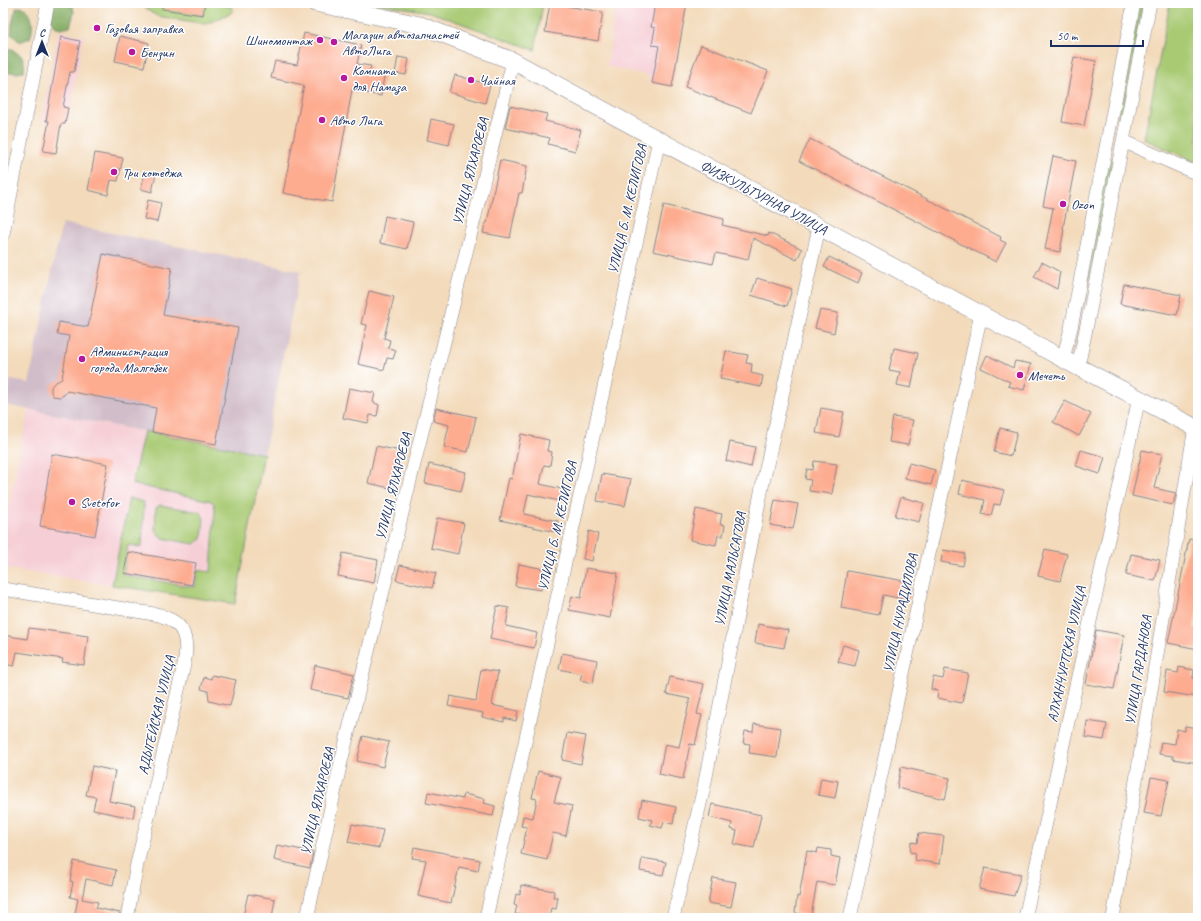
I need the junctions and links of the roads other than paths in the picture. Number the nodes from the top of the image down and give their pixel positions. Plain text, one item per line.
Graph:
1 (48, 3) edge
2 (314, 3) edge
3 (1134, 3) edge
4 (1150, 3) edge
5 (513, 61) junction
6 (659, 140) junction
7 (1123, 141) junction
8 (1198, 174) edge
9 (819, 226) junction
10 (3, 234) edge
11 (981, 314) junction
12 (1070, 363) junction
13 (1139, 398) junction
14 (1196, 428) edge
15 (3, 589) edge
16 (127, 918) edge
17 (307, 918) edge
18 (486, 918) edge
19 (673, 918) edge
20 (850, 918) edge
21 (1025, 918) edge
22 (1113, 918) edge

1 - 10 street
2 - 5 main road, ФИЗКУЛЬТУРНАЯ УЛИЦА
3 - 12 street
4 - 7 street
5 - 6 main road, ФИЗКУЛЬТУРНАЯ УЛИЦА
5 - 17 street, УЛИЦА ЯЛХАРОЕВА
6 - 9 main road, ФИЗКУЛЬТУРНАЯ УЛИЦА
6 - 18 street, УЛИЦА Б. М. КЕЛИГОВА
7 - 8 street
7 - 12 street
9 - 11 main road, ФИЗКУЛЬТУРНАЯ УЛИЦА
9 - 19 street, УЛИЦА МАЛЬСАГОВА
11 - 12 main road, ФИЗКУЛЬТУРНАЯ УЛИЦА
11 - 20 street, УЛИЦА НУРАДИЛОВА
12 - 13 main road, ФИЗКУЛЬТУРНАЯ УЛИЦА
13 - 14 main road, ФИЗКУЛЬТУРНАЯ УЛИЦА
13 - 21 street, АЛХАНЧУРТСКАЯ УЛИЦА
14 - 22 street, УЛИЦА ГАРДАНОВА
15 - 16 street, АДЫГЕЙСКАЯ УЛИЦА

